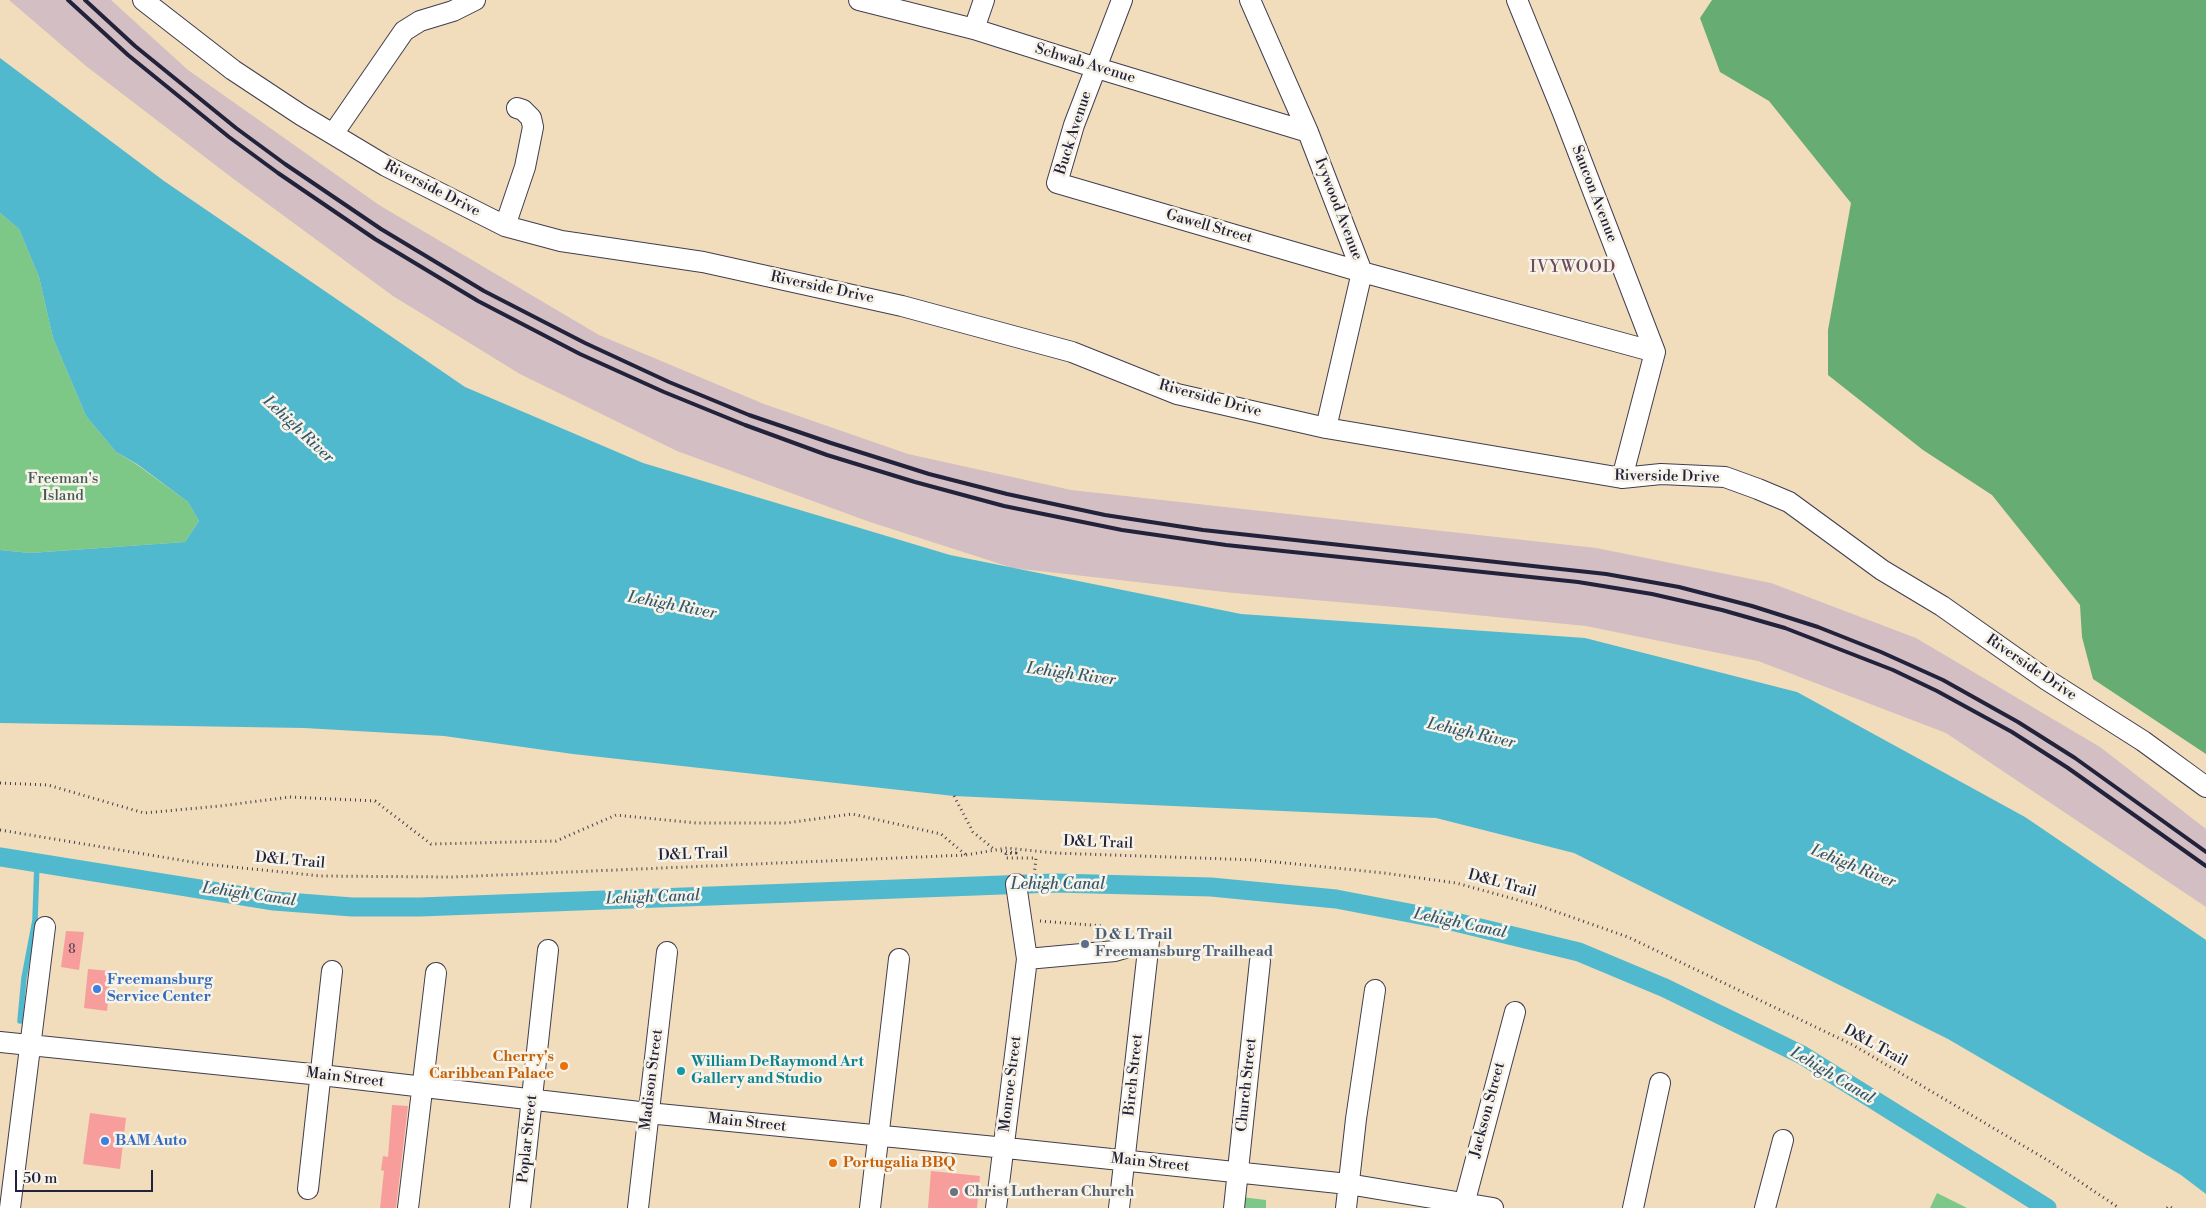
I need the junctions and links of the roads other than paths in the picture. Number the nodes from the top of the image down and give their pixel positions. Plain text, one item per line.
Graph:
1 (142, 0) edge
2 (474, 0) edge
3 (860, 0) edge
4 (984, 0) edge
5 (1122, 0) edge
6 (1250, 0) edge
7 (1517, 0) edge
8 (974, 29) junction
9 (1098, 68) junction
10 (517, 108) dead end
11 (1308, 132) junction
12 (333, 134) junction
13 (1057, 183) joint
14 (505, 226) junction
15 (1362, 272) junction
16 (1655, 352) junction
17 (1326, 428) junction
18 (1622, 478) junction
19 (2206, 787) edge
20 (1016, 884) dead end
21 (45, 927) dead end
22 (548, 950) dead end
23 (667, 952) dead end
24 (899, 959) dead end
25 (1027, 959) junction
26 (1260, 961) dead end
27 (332, 971) dead end
28 (436, 973) dead end
29 (1375, 990) dead end
30 (1515, 1012) dead end
31 (0, 1042) edge
32 (31, 1045) junction
33 (321, 1075) junction
34 (1660, 1083) dead end
35 (422, 1087) junction
36 (532, 1100) junction
37 (648, 1113) junction
38 (878, 1137) junction
39 (1783, 1140) dead end
40 (1003, 1148) junction
41 (1124, 1160) junction
42 (1238, 1173) junction
43 (1348, 1184) junction
44 (308, 1189) dead end
45 (1463, 1205) edge
46 (10, 1208) edge
47 (408, 1208) edge
48 (520, 1208) edge
49 (638, 1208) edge
50 (870, 1208) edge
51 (996, 1208) edge
52 (1119, 1208) edge
53 (1234, 1208) edge
54 (1346, 1208) edge
55 (1493, 1208) edge
56 (1633, 1208) edge
57 (1765, 1208) edge

1 - 12 street, Riverside Drive
2 - 12 street
3 - 8 street, Schwab Avenue
4 - 8 street
5 - 9 street, Buck Avenue
6 - 11 street, Ivywood Avenue
7 - 16 street, Saucon Avenue
8 - 9 street, Schwab Avenue
9 - 11 street, Schwab Avenue
9 - 13 street, Buck Avenue
10 - 14 street
11 - 15 street, Ivywood Avenue
12 - 14 street, Riverside Drive
13 - 15 street, Gawell Street
14 - 17 street, Riverside Drive
15 - 16 street, Gawell Street
15 - 17 street, Ivywood Avenue
16 - 18 street
17 - 18 street, Riverside Drive
18 - 19 street, Riverside Drive
20 - 25 street, Monroe Street
21 - 32 street
22 - 36 street, Poplar Street
23 - 37 street, Madison Street
24 - 38 street
25 - 40 street, Monroe Street
25 - 41 street, Birch Street
26 - 42 street, Church Street
27 - 33 street
28 - 35 street
29 - 43 street
30 - 45 street, Jackson Street
31 - 32 street, Main Street
32 - 33 street, Main Street
32 - 46 street
33 - 35 street, Main Street
33 - 44 street
34 - 56 street
35 - 36 street, Main Street
35 - 47 street
36 - 37 street, Main Street
36 - 48 street, Poplar Street
37 - 38 street, Main Street
37 - 49 street, Madison Street
38 - 40 street, Main Street
38 - 50 street
39 - 57 street
40 - 41 street, Main Street
40 - 51 street, Monroe Street
41 - 42 street, Main Street
41 - 52 street, Birch Street
42 - 43 street, Main Street
42 - 53 street, Church Street
43 - 45 street, Main Street
43 - 54 street
45 - 55 street, Main Street

